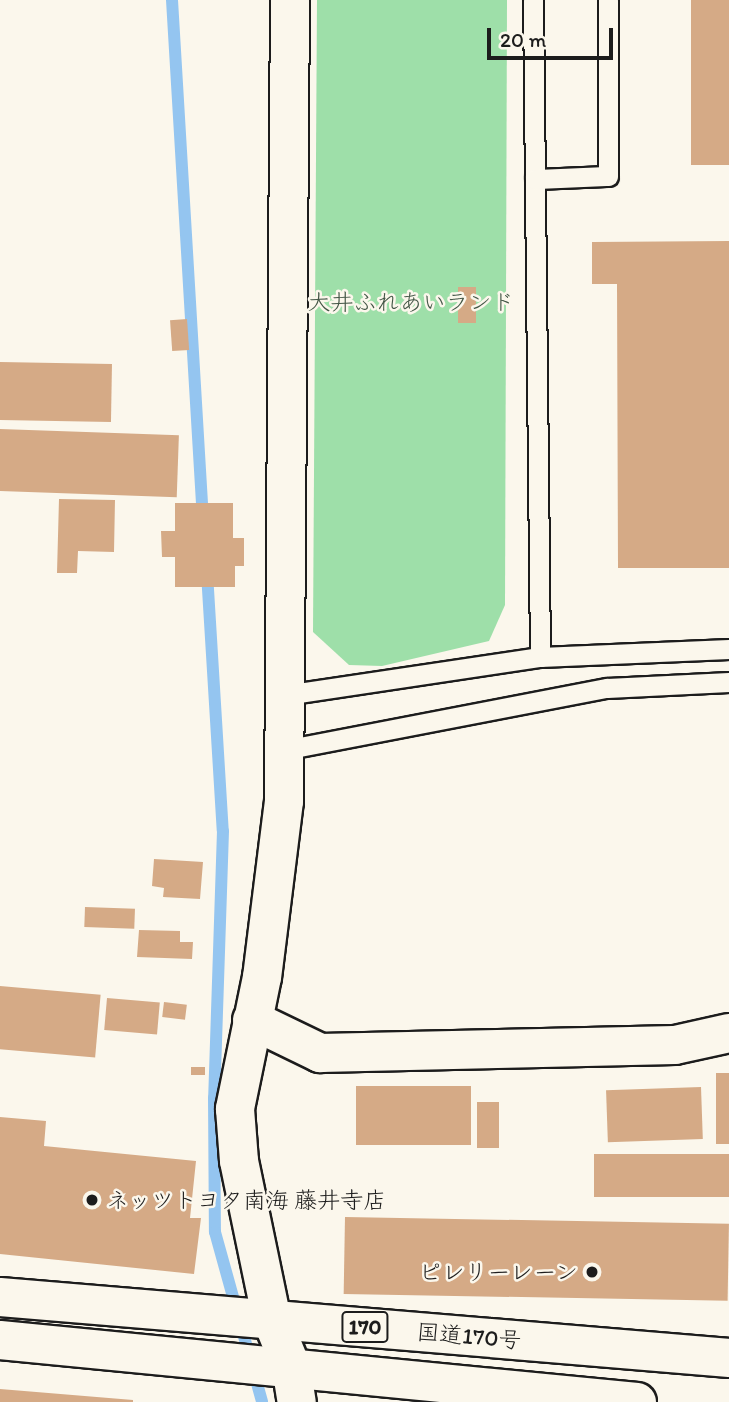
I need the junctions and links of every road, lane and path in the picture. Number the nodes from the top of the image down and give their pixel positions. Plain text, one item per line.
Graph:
1 (290, 0) edge
2 (533, 0) edge
3 (608, 0) edge
4 (535, 179) junction
5 (729, 649) edge
6 (540, 657) junction
7 (729, 682) edge
8 (285, 695) junction
9 (284, 750) junction
10 (252, 1020) junction
11 (729, 1033) edge
12 (0, 1297) edge
13 (272, 1320) junction
14 (0, 1340) edge
15 (729, 1358) edge
16 (294, 1384) edge
17 (637, 1402) edge

1 - 8 main road
2 - 4 lane
3 - 4 lane
4 - 6 lane
5 - 6 lane
6 - 8 lane
7 - 9 lane
8 - 9 main road
9 - 10 main road
10 - 11 main road
10 - 13 main road
12 - 13 main road, 国道170号 / 170
13 - 15 main road, 国道170号 / 170
13 - 16 main road
14 - 16 main road, 国道170号 / 170
16 - 17 main road, 国道170号 / 170

